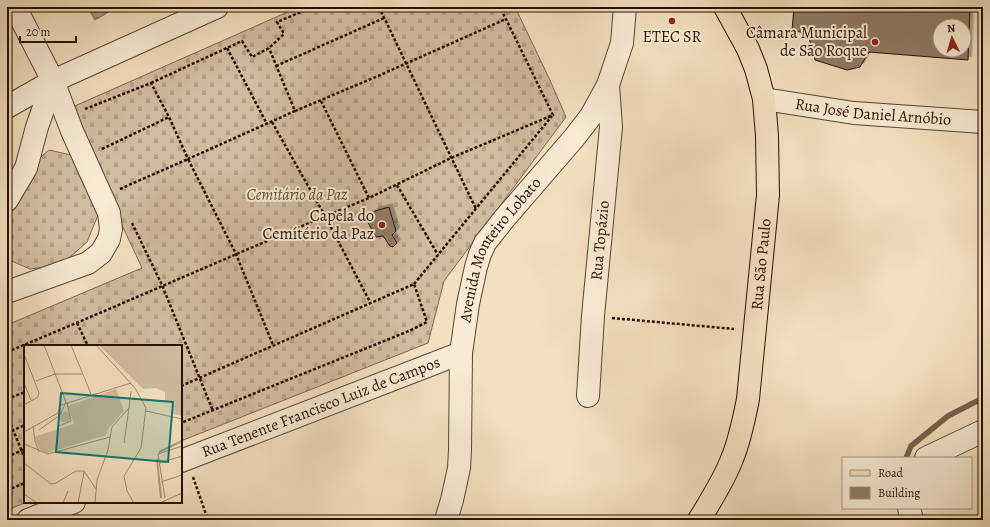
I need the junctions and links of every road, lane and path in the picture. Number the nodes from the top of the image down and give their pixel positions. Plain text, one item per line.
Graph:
1 (15, 7) edge
2 (217, 7) edge
3 (313, 7) edge
4 (379, 7) edge
5 (500, 7) edge
6 (625, 7) edge
7 (725, 7) edge
8 (384, 18) junction
9 (506, 19) junction
10 (227, 48) junction
11 (269, 48) junction
12 (406, 63) junction
13 (276, 66) junction
14 (53, 82) junction
15 (151, 83) junction
16 (608, 85) junction
17 (764, 98) junction
18 (321, 101) junction
19 (7, 108) edge
20 (84, 110) dead end
21 (295, 111) junction
22 (553, 115) junction
23 (169, 117) junction
24 (272, 122) junction
25 (983, 122) edge
26 (268, 124) junction
27 (97, 151) dead end
28 (451, 158) junction
29 (188, 159) junction
30 (397, 185) junction
31 (116, 191) dead end
32 (369, 198) junction
33 (7, 200) edge
34 (476, 209) junction
35 (325, 216) junction
36 (129, 218) dead end
37 (236, 254) junction
38 (438, 255) junction
39 (414, 284) junction
40 (162, 286) junction
41 (7, 292) edge
42 (370, 302) junction
43 (593, 316) junction
44 (77, 323) junction
45 (755, 332) junction
46 (88, 345) edge
47 (273, 345) junction
48 (7, 352) edge
49 (462, 353) junction
50 (200, 378) junction
51 (182, 386) edge
52 (24, 392) edge
53 (588, 396) dead end
54 (7, 399) edge
55 (213, 410) junction
56 (7, 415) edge
57 (182, 423) edge
58 (24, 426) edge
59 (13, 430) junction
60 (983, 431) edge
61 (7, 433) edge
62 (23, 450) edge
63 (7, 457) edge
64 (928, 457) edge
65 (184, 460) edge
66 (24, 483) edge
67 (7, 490) edge
68 (71, 503) edge
69 (909, 509) edge
70 (28, 520) edge
71 (208, 520) edge
72 (446, 520) edge
73 (699, 520) edge
74 (912, 520) edge

1 - 14 street
2 - 14 street
3 - 11 path
4 - 8 path
5 - 9 path
6 - 16 street, Avenida Monteiro Lobato
7 - 17 main road, Rua São Paulo
8 - 12 path
8 - 13 path
9 - 12 path
9 - 22 path
10 - 11 path
10 - 15 path
10 - 26 path
11 - 13 path
12 - 18 path
12 - 28 path
13 - 21 path
14 - 19 street
14 - 33 street
14 - 41 street
15 - 20 path
15 - 23 path
16 - 43 street, Rua Topázio
16 - 49 street, Avenida Monteiro Lobato
17 - 25 street, Rua José Daniel Arnóbio
17 - 45 main road, Rua São Paulo
18 - 21 path
18 - 32 path
21 - 24 path
22 - 28 path
22 - 34 path
23 - 27 path
23 - 29 path
24 - 26 path
24 - 35 path
26 - 29 path
28 - 30 path
28 - 34 path
29 - 31 path
29 - 37 path
30 - 32 path
30 - 38 path
32 - 35 path
34 - 38 path
35 - 37 path
35 - 42 path
36 - 40 path
37 - 40 path
37 - 47 path
38 - 39 path
39 - 42 path
39 - 55 path
40 - 44 path
40 - 50 path
42 - 47 path
43 - 45 path
43 - 53 street, Rua Topázio
44 - 46 path
44 - 48 path
45 - 73 main road, Rua São Paulo
47 - 50 path
49 - 65 street, Rua Tenente Francisco Luiz de Campos
49 - 72 street, Avenida Monteiro Lobato
50 - 51 path
50 - 55 path
52 - 54 path
55 - 57 path
56 - 59 path
58 - 59 path
59 - 61 path
59 - 62 path
60 - 64 street
62 - 63 path
65 - 71 path
66 - 67 path
68 - 70 street
69 - 74 street

